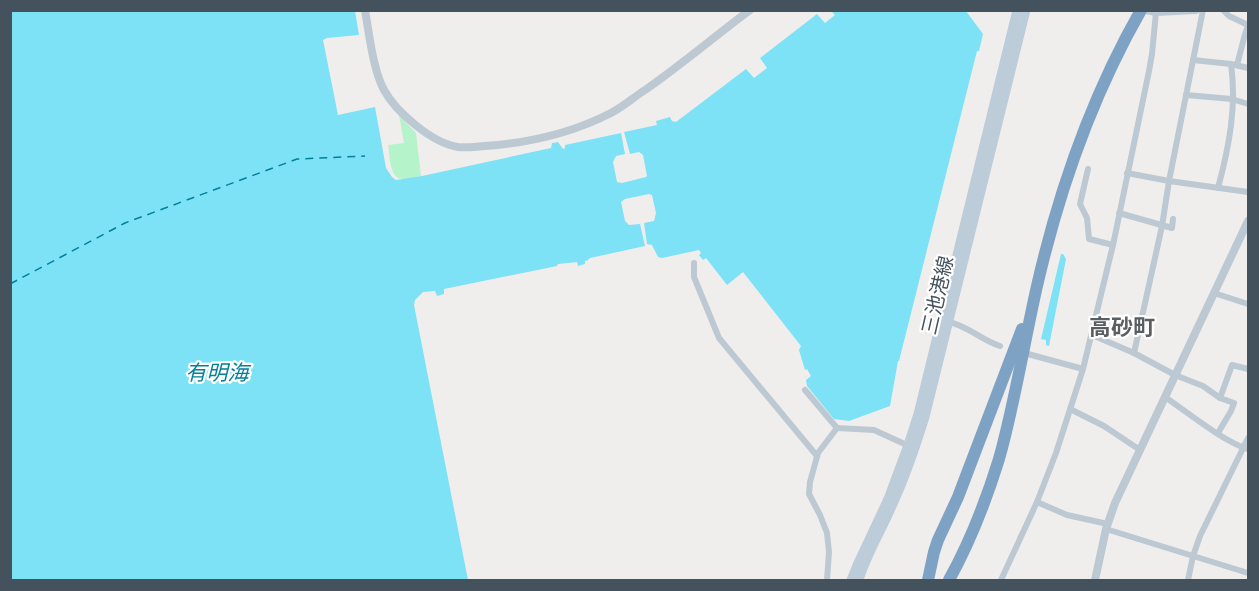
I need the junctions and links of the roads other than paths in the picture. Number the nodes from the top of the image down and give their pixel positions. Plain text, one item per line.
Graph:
1 (365, 10) edge
2 (750, 10) edge
3 (1017, 10) edge
4 (1026, 10) edge
5 (1146, 10) edge
6 (1196, 10) edge
7 (1203, 10) edge
8 (1222, 10) edge
9 (1156, 12) junction
10 (1138, 16) edge
11 (1248, 25) edge
12 (1245, 47) edge
13 (1193, 60) junction
14 (1234, 65) junction
15 (1248, 68) edge
16 (1186, 95) junction
17 (1232, 99) junction
18 (1248, 104) edge
19 (1089, 169) dead end
20 (1127, 173) junction
21 (1169, 181) junction
22 (1218, 188) junction
23 (1248, 192) edge
24 (1119, 213) junction
25 (1173, 219) dead end
26 (1248, 221) edge
27 (1162, 226) junction
28 (1113, 245) junction
29 (694, 262) dead end
30 (1037, 285) junction
31 (1214, 294) junction
32 (1248, 304) edge
33 (949, 322) junction
34 (1092, 335) junction
35 (1000, 346) dead end
36 (1134, 353) junction
37 (1028, 354) dead end
38 (1083, 369) junction
39 (1248, 369) edge
40 (1175, 375) junction
41 (806, 390) dead end
42 (1164, 396) junction
43 (1220, 398) junction
44 (1070, 409) junction
45 (837, 428) junction
46 (1218, 433) junction
47 (1248, 438) edge
48 (912, 447) junction
49 (1246, 449) edge
50 (1140, 450) junction
51 (817, 456) junction
52 (1037, 502) junction
53 (1107, 527) junction
54 (1193, 556) junction
55 (1248, 573) edge
56 (827, 580) edge
57 (851, 580) edge
58 (859, 580) edge
59 (928, 580) edge
60 (949, 580) edge
61 (1000, 580) edge
62 (1095, 580) edge
63 (1188, 580) edge

1 - 2 street
3 - 48 main road, 三池港線
4 - 33 main road, 三池港線
5 - 9 street
6 - 9 street
7 - 13 street
8 - 11 street
9 - 20 street
10 - 30 highway
11 - 12 street
12 - 14 street
13 - 14 street
13 - 16 street
14 - 15 street
14 - 17 street
16 - 17 street
16 - 21 street
17 - 18 street
17 - 22 street
19 - 28 street
20 - 21 street
20 - 24 street
21 - 22 street
21 - 27 street
22 - 23 street
24 - 27 street
24 - 28 street
25 - 27 street
26 - 31 street
27 - 36 street
28 - 34 street
29 - 51 street
30 - 59 highway
30 - 60 highway
31 - 32 street
31 - 40 street
33 - 35 street
33 - 48 main road, 三池港線
34 - 36 street
34 - 38 street
36 - 40 street
37 - 38 street
38 - 44 street
39 - 43 street
40 - 42 street
40 - 43 street
41 - 45 street
42 - 46 street
42 - 50 street
43 - 46 street
44 - 50 street
44 - 52 street
45 - 48 street
45 - 51 street
46 - 49 street
47 - 49 street
48 - 57 main road, 三池港線
48 - 58 main road, 三池港線
49 - 54 street
50 - 53 street
51 - 56 street
52 - 53 street
52 - 61 street
53 - 54 street
53 - 62 street
54 - 55 street
54 - 63 street

